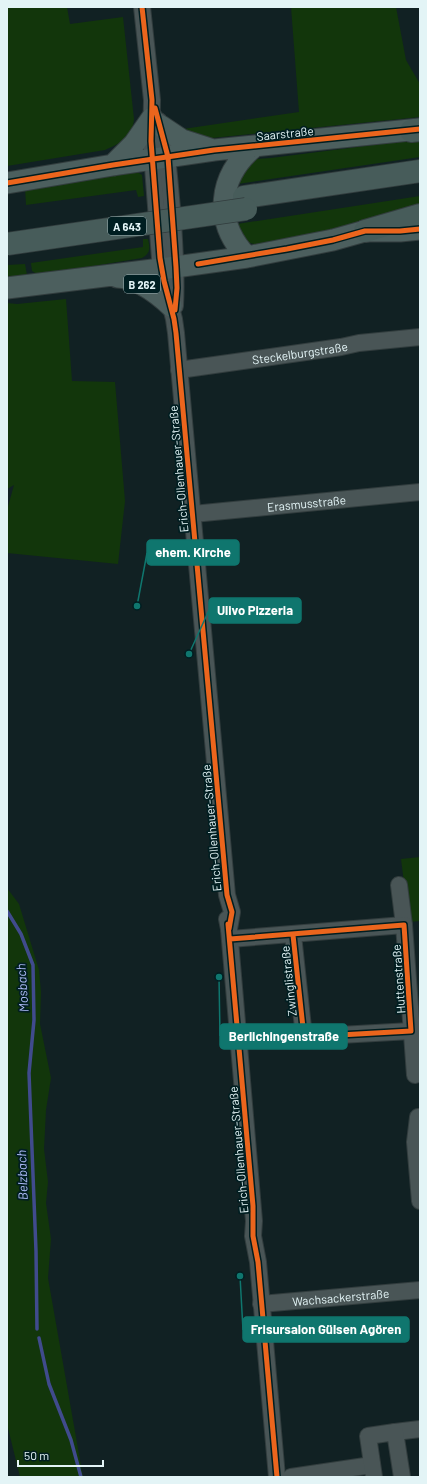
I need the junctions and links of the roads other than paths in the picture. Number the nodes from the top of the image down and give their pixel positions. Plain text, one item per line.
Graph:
1 (142, 7) edge
2 (155, 115) junction
3 (417, 130) edge
4 (256, 146) junction
5 (214, 150) junction
6 (160, 158) junction
7 (112, 165) junction
8 (420, 171) edge
9 (7, 183) edge
10 (420, 184) edge
11 (245, 203) junction
12 (420, 215) edge
13 (420, 229) edge
14 (7, 230) edge
15 (365, 231) junction
16 (7, 244) edge
17 (247, 257) junction
18 (169, 268) junction
19 (106, 276) junction
20 (7, 288) edge
21 (173, 313) junction
22 (420, 337) edge
23 (179, 370) junction
24 (420, 492) edge
25 (192, 514) junction
26 (399, 885) dead end
27 (404, 925) junction
28 (230, 934) junction
29 (293, 935) junction
30 (411, 1031) junction
31 (415, 1075) dead end
32 (418, 1117) dead end
33 (420, 1201) edge
34 (420, 1290) edge
35 (261, 1304) junction
36 (420, 1429) edge
37 (395, 1432) junction
38 (373, 1471) edge
39 (277, 1477) edge
40 (291, 1477) edge
41 (402, 1477) edge

1 - 2 street, Erich-Ollenhauer-Straße
2 - 5 main road
2 - 6 street, Erich-Ollenhauer-Straße
2 - 7 main road
3 - 4 main road, Saarstraße
4 - 5 main road, Saarstraße
4 - 17 main road
5 - 6 main road, Saarstraße
6 - 7 main road, Saarstraße
6 - 18 street, Erich-Ollenhauer-Straße
7 - 9 main road, Saarstraße
8 - 11 highway, A 643
10 - 11 highway, A 643
11 - 14 highway, A 643
11 - 16 highway, A 643, bridge
12 - 15 highway
13 - 15 main road
15 - 17 main road
17 - 18 main road
18 - 19 main road, B 262
18 - 21 street, Erich-Ollenhauer-Straße
19 - 20 main road, B 262
19 - 21 main road, B 262
21 - 23 street, Erich-Ollenhauer-Straße
22 - 23 street, Steckelburgstraße
23 - 25 street, Erich-Ollenhauer-Straße
24 - 25 street, Erasmusstraße
25 - 28 street, Erich-Ollenhauer-Straße
26 - 27 street, Huttenstraße
27 - 29 street
27 - 30 street, Huttenstraße
28 - 29 street
28 - 35 street, Erich-Ollenhauer-Straße
29 - 30 street, Zwinglistraße
30 - 31 street, Huttenstraße
32 - 33 street
34 - 35 street, Wachsackerstraße
35 - 39 street, Erich-Ollenhauer-Straße
36 - 37 street
37 - 38 street
37 - 41 street
38 - 40 street

